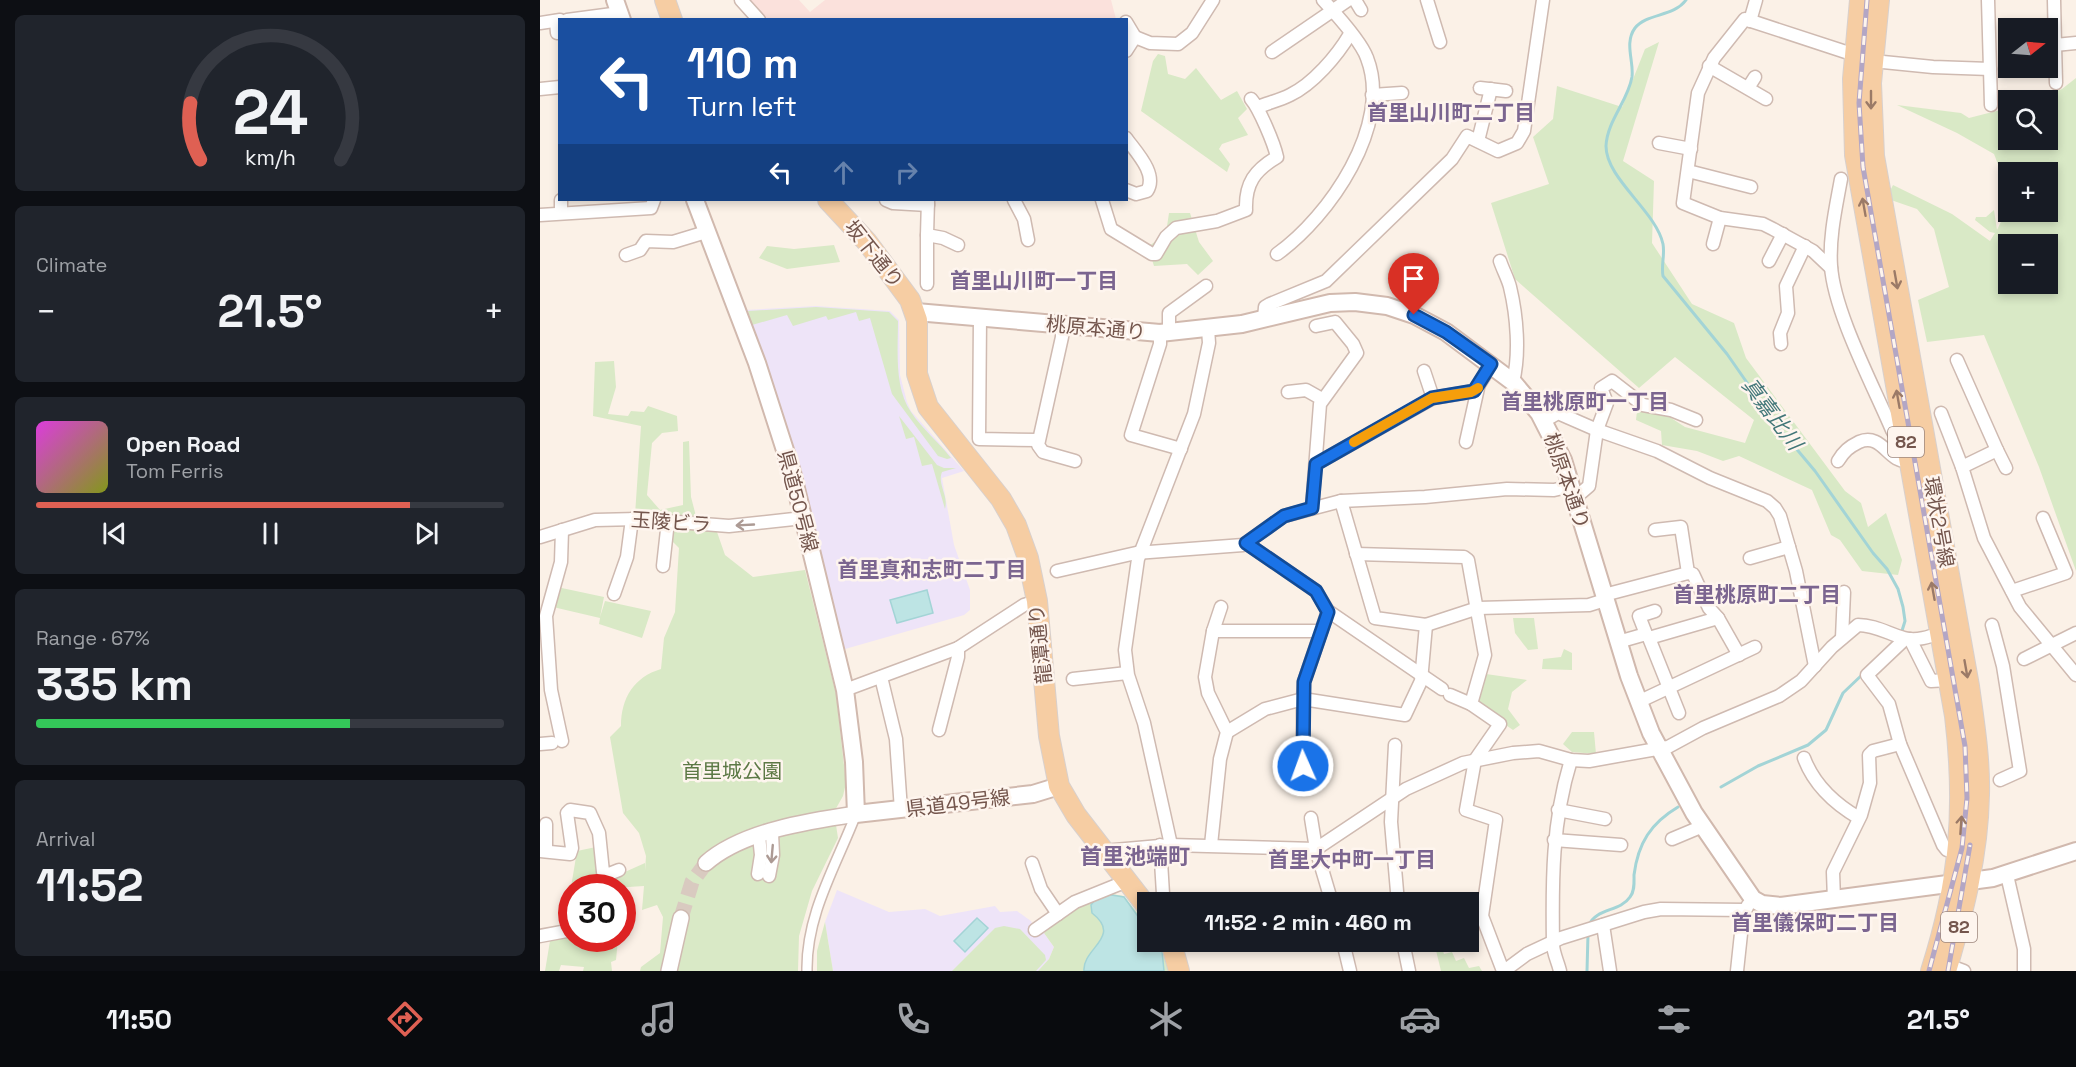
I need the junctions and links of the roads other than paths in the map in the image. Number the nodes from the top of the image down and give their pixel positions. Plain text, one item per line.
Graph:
1 (666, 0) edge
2 (741, 0) edge
3 (1213, 0) edge
4 (1348, 0) edge
5 (1427, 0) edge
6 (1543, 0) edge
7 (1755, 0) edge
8 (1860, 0) edge
9 (1879, 0) edge
10 (1988, 0) edge
11 (2054, 0) edge
12 (1327, 5) edge
13 (619, 11) edge
14 (591, 18) edge
15 (673, 18) edge
16 (757, 18) edge
17 (2054, 18) edge
18 (1750, 21) junction
19 (540, 23) edge
20 (558, 23) edge
21 (1128, 24) edge
22 (1350, 34) junction
23 (1135, 37) junction
24 (1440, 42) dead end
25 (2076, 42) edge
26 (2058, 45) edge
27 (1128, 48) edge
28 (1272, 52) dead end
29 (1864, 58) junction
30 (1709, 66) junction
31 (1990, 69) junction
32 (2056, 78) edge
33 (2056, 83) dead end
34 (558, 87) edge
35 (540, 89) edge
36 (1506, 91) dead end
37 (1402, 93) dead end
38 (1372, 95) junction
39 (1767, 99) dead end
40 (1991, 105) dead end
41 (1128, 141) edge
42 (1478, 141) junction
43 (1659, 143) dead end
44 (1691, 149) junction
45 (1688, 171) junction
46 (1841, 179) dead end
47 (1751, 187) dead end
48 (1128, 191) edge
49 (561, 201) edge
50 (654, 201) edge
51 (695, 201) edge
52 (829, 201) edge
53 (888, 201) edge
54 (1015, 201) edge
55 (1102, 201) edge
56 (928, 202) edge
57 (561, 213) junction
58 (540, 215) edge
59 (1720, 218) junction
60 (706, 232) junction
61 (1783, 234) junction
62 (927, 235) junction
63 (1028, 240) dead end
64 (1713, 244) dead end
65 (958, 245) dead end
66 (1805, 246) junction
67 (1277, 254) dead end
68 (626, 255) dead end
69 (1500, 261) dead end
70 (1769, 261) dead end
71 (1831, 268) junction
72 (927, 284) dead end
73 (1206, 286) dead end
74 (916, 312) junction
75 (980, 318) junction
76 (1264, 319) junction
77 (1062, 326) junction
78 (1316, 326) dead end
79 (1208, 329) junction
80 (1164, 333) junction
81 (1781, 344) dead end
82 (1958, 360) dead end
83 (1491, 364) junction
84 (1424, 371) dead end
85 (1513, 382) junction
86 (1478, 388) junction
87 (1288, 392) dead end
88 (1432, 398) junction
89 (1322, 399) junction
90 (1941, 413) dead end
91 (1696, 420) dead end
92 (1544, 421) junction
93 (1598, 430) junction
94 (1905, 436) junction
95 (1037, 440) junction
96 (1466, 442) dead end
97 (1181, 449) junction
98 (1997, 450) junction
99 (1909, 460) junction
100 (1075, 461) dead end
101 (1838, 461) dead end
102 (1316, 464) junction
103 (1962, 467) junction
104 (2006, 468) dead end
105 (1573, 492) junction
106 (1341, 501) junction
107 (1312, 508) junction
108 (803, 518) junction
109 (2043, 518) dead end
110 (632, 519) junction
111 (668, 521) junction
112 (562, 530) junction
113 (1655, 530) dead end
114 (540, 537) edge
115 (1246, 543) junction
116 (1789, 547) junction
117 (1141, 552) junction
118 (1356, 554) junction
119 (1750, 558) dead end
120 (663, 566) dead end
121 (1057, 571) dead end
122 (1688, 573) junction
123 (2012, 591) junction
124 (1844, 592) dead end
125 (614, 594) dead end
126 (1604, 598) junction
127 (1037, 601) junction
128 (1221, 607) dead end
129 (1478, 609) junction
130 (1655, 611) dead end
131 (1328, 612) junction
132 (1375, 618) junction
133 (1718, 618) junction
134 (1426, 625) junction
135 (1992, 625) dead end
136 (1949, 630) junction
137 (1213, 631) junction
138 (1321, 632) junction
139 (2076, 633) edge
140 (1647, 636) junction
141 (1842, 638) junction
142 (1904, 638) junction
143 (1366, 639) junction
144 (1618, 642) junction
145 (2052, 645) junction
146 (1755, 647) dead end
147 (958, 648) junction
148 (1739, 655) junction
149 (2024, 658) dead end
150 (1815, 666) junction
151 (1127, 673) junction
152 (2076, 675) edge
153 (1422, 676) junction
154 (881, 677) junction
155 (1073, 679) dead end
156 (1948, 680) junction
157 (1667, 689) junction
158 (844, 690) junction
159 (1303, 699) junction
160 (1638, 702) junction
161 (1471, 704) junction
162 (1679, 713) dead end
163 (939, 730) dead end
164 (1227, 732) junction
165 (552, 743) edge
166 (1900, 744) junction
167 (1395, 745) dead end
168 (1659, 749) junction
169 (1804, 758) dead end
170 (1475, 760) junction
171 (1571, 760) junction
172 (1303, 766) dead end
173 (2000, 780) dead end
174 (1059, 786) junction
175 (1392, 797) junction
176 (1558, 810) junction
177 (856, 814) junction
178 (897, 815) junction
179 (1311, 818) dead end
180 (1859, 818) junction
181 (1605, 819) dead end
182 (546, 825) dead end
183 (1703, 826) junction
184 (765, 834) junction
185 (1672, 839) dead end
186 (1554, 840) junction
187 (1166, 845) junction
188 (1211, 845) junction
189 (1621, 845) dead end
190 (1316, 849) junction
191 (543, 851) edge
192 (1103, 851) junction
193 (1958, 853) junction
194 (2075, 853) edge
195 (706, 863) tunnel mouth
196 (1032, 863) dead end
197 (619, 870) dead end
198 (764, 875) dead end
199 (2007, 875) junction
200 (1127, 881) junction
201 (1963, 882) junction
202 (1163, 892) edge
203 (1329, 892) edge
204 (1397, 892) edge
205 (1137, 894) edge
206 (1834, 900) junction
207 (1749, 905) junction
208 (1058, 914) junction
209 (681, 918) tunnel mouth
210 (1592, 928) junction
211 (1035, 930) dead end
212 (558, 933) edge
213 (540, 936) edge
214 (1553, 942) junction
215 (1174, 952) edge
216 (1345, 952) edge
217 (1405, 952) edge
218 (1947, 969) edge
219 (669, 971) edge
220 (807, 971) edge
221 (1179, 971) edge
222 (1350, 971) edge
223 (1409, 971) edge
224 (1503, 971) edge
225 (1560, 971) edge
226 (1610, 971) edge
227 (1737, 971) edge
228 (2024, 971) edge

1 - 15 main road
2 - 16 street
3 - 23 street
4 - 12 street
5 - 24 street
6 - 42 street
7 - 18 street
8 - 29 main road, 環状2号線 / 82
9 - 29 main road, 環状2号線 / 82
10 - 31 street
11 - 17 street
12 - 22 street
12 - 28 street
13 - 14 street
18 - 29 street
18 - 30 street
19 - 20 street
21 - 23 street
22 - 38 street
22 - 55 street
23 - 27 street
25 - 26 street
29 - 31 street
94 -> 29 main road, 環状2号線 / 82
29 -> 136 main road, 環状2号線 / 82
30 - 39 street
30 - 44 street
31 - 40 street
32 - 33 street
34 - 35 street
36 - 42 street
37 - 38 street
38 - 67 street
41 - 48 street
42 - 76 street
43 - 44 street
44 - 45 street
45 - 47 street
45 - 59 street
46 - 71 street
49 - 57 street
50 - 57 street
51 - 60 main road, 県道50号線
52 - 74 main road, 坂下通り
53 - 56 street
54 - 63 street
56 - 62 street
57 - 58 street
59 - 61 street
59 - 64 street
60 - 68 street
60 - 108 main road, 県道50号線
61 - 66 street
61 - 70 street
62 - 65 street
62 - 72 street
66 - 71 street
66 - 81 street
69 - 85 street
71 - 94 street
73 - 80 street
74 - 75 main road, 桃原本通り
74 - 127 main road, 龍潭通り
75 - 77 main road, 桃原本通り
75 - 95 street
76 - 79 main road, 桃原本通り
76 - 83 main road, 桃原本通り
77 - 80 main road, 桃原本通り
77 - 95 street
78 - 89 street
79 - 80 main road, 桃原本通り
79 - 97 street
80 - 97 street
82 - 98 street
83 - 85 main road, 桃原本通り
83 - 86 street
84 - 88 street
85 - 92 main road, 桃原本通り
86 - 88 street
86 - 96 street
87 - 89 street
88 - 102 street
89 - 102 street
90 - 103 street
91 - 93 street
92 - 93 street
92 - 105 main road, 桃原本通り
93 - 105 street
93 - 116 street
94 - 99 main road, 環状2号線 / 82
95 - 100 street
97 - 117 street
98 - 103 street
98 - 104 street
99 - 101 street
136 -> 99 main road, 環状2号線 / 82
102 - 107 street
103 - 123 street
105 - 106 street
105 - 126 main road, 桃原本通り
106 - 107 street
106 - 118 street
107 - 115 street
108 -> 111 street, 玉陵ビラ
108 - 158 main road, 県道50号線
109 - 123 street
110 - 111 street, 玉陵ビラ
110 - 112 street, 玉陵ビラ
110 - 125 street
111 - 120 street
112 - 114 street, 玉陵ビラ
112 - 165 street
113 - 122 street
115 - 117 street
115 - 131 street
116 - 119 street
116 - 150 street
117 - 121 street
117 - 151 street
118 - 129 street
118 - 132 street
122 - 126 street
122 - 133 street
123 - 145 street
124 - 141 street
126 - 129 street
126 - 144 main road, 桃原本通り
127 - 147 street
127 - 174 main road, 龍潭通り
128 - 137 street
129 - 134 street
129 - 161 street
130 - 140 street
131 - 138 street
131 - 143 street
132 - 134 street
132 - 143 street
133 - 140 street
133 - 148 street
134 - 153 street
135 - 173 street
136 - 142 street
136 - 156 main road, 環状2号線 / 82
136 -> 201 main road, 環状2号線 / 82
137 - 138 street
137 - 164 street
138 - 159 street
139 - 145 street
140 - 144 street
140 - 157 street
141 - 142 street
141 - 150 street
142 - 156 street
142 - 166 street
143 - 153 street
144 - 160 main road, 桃原本通り
145 - 149 street
145 - 152 street
146 - 148 street
147 - 154 street
147 - 163 street
148 - 157 street
150 - 168 street
151 - 155 street
151 - 187 street
153 - 159 street
153 - 161 street
154 - 158 street
154 - 178 street
193 -> 156 main road, 環状2号線 / 82
157 - 160 street
157 - 162 street
158 - 177 main road, 県道50号線
159 - 164 street
159 - 172 street
160 - 168 main road, 桃原本通り
161 - 170 street
164 - 188 street
166 - 180 street
166 - 193 street
167 - 175 street
168 - 171 street
168 - 183 main road, 桃原本通り
169 - 180 street
170 - 171 street
170 - 175 street
170 - 224 street
171 - 176 street
174 - 178 main road, 県道49号線
174 - 192 main road, 龍潭通り
175 - 190 street
175 - 204 street
176 - 181 street
176 - 186 street
177 - 178 main road, 県道49号線
177 - 184 street
177 - 220 street
179 - 190 street
180 - 206 street
182 - 191 street
183 - 185 street
183 - 207 main road, 桃原本通り
184 - 195 street
184 - 198 street
186 - 189 street
186 - 214 street
187 - 188 street
187 - 192 street
187 - 202 street
188 - 190 street
190 - 203 street
191 - 197 street
192 - 200 main road, 龍潭通り
193 - 201 main road, 環状2号線 / 82
194 - 199 main road
196 - 208 street
199 - 201 main road
199 - 228 street
200 - 205 main road, 龍潭通り
200 - 208 street
201 - 206 main road
201 - 218 main road, 環状2号線 / 82
206 - 207 main road
207 - 210 street
207 - 227 street
208 - 211 street
209 - 219 street
210 - 214 street
210 - 226 street
212 - 213 street
214 - 224 street
214 - 225 street
215 - 221 main road
216 - 222 street
217 - 223 street

